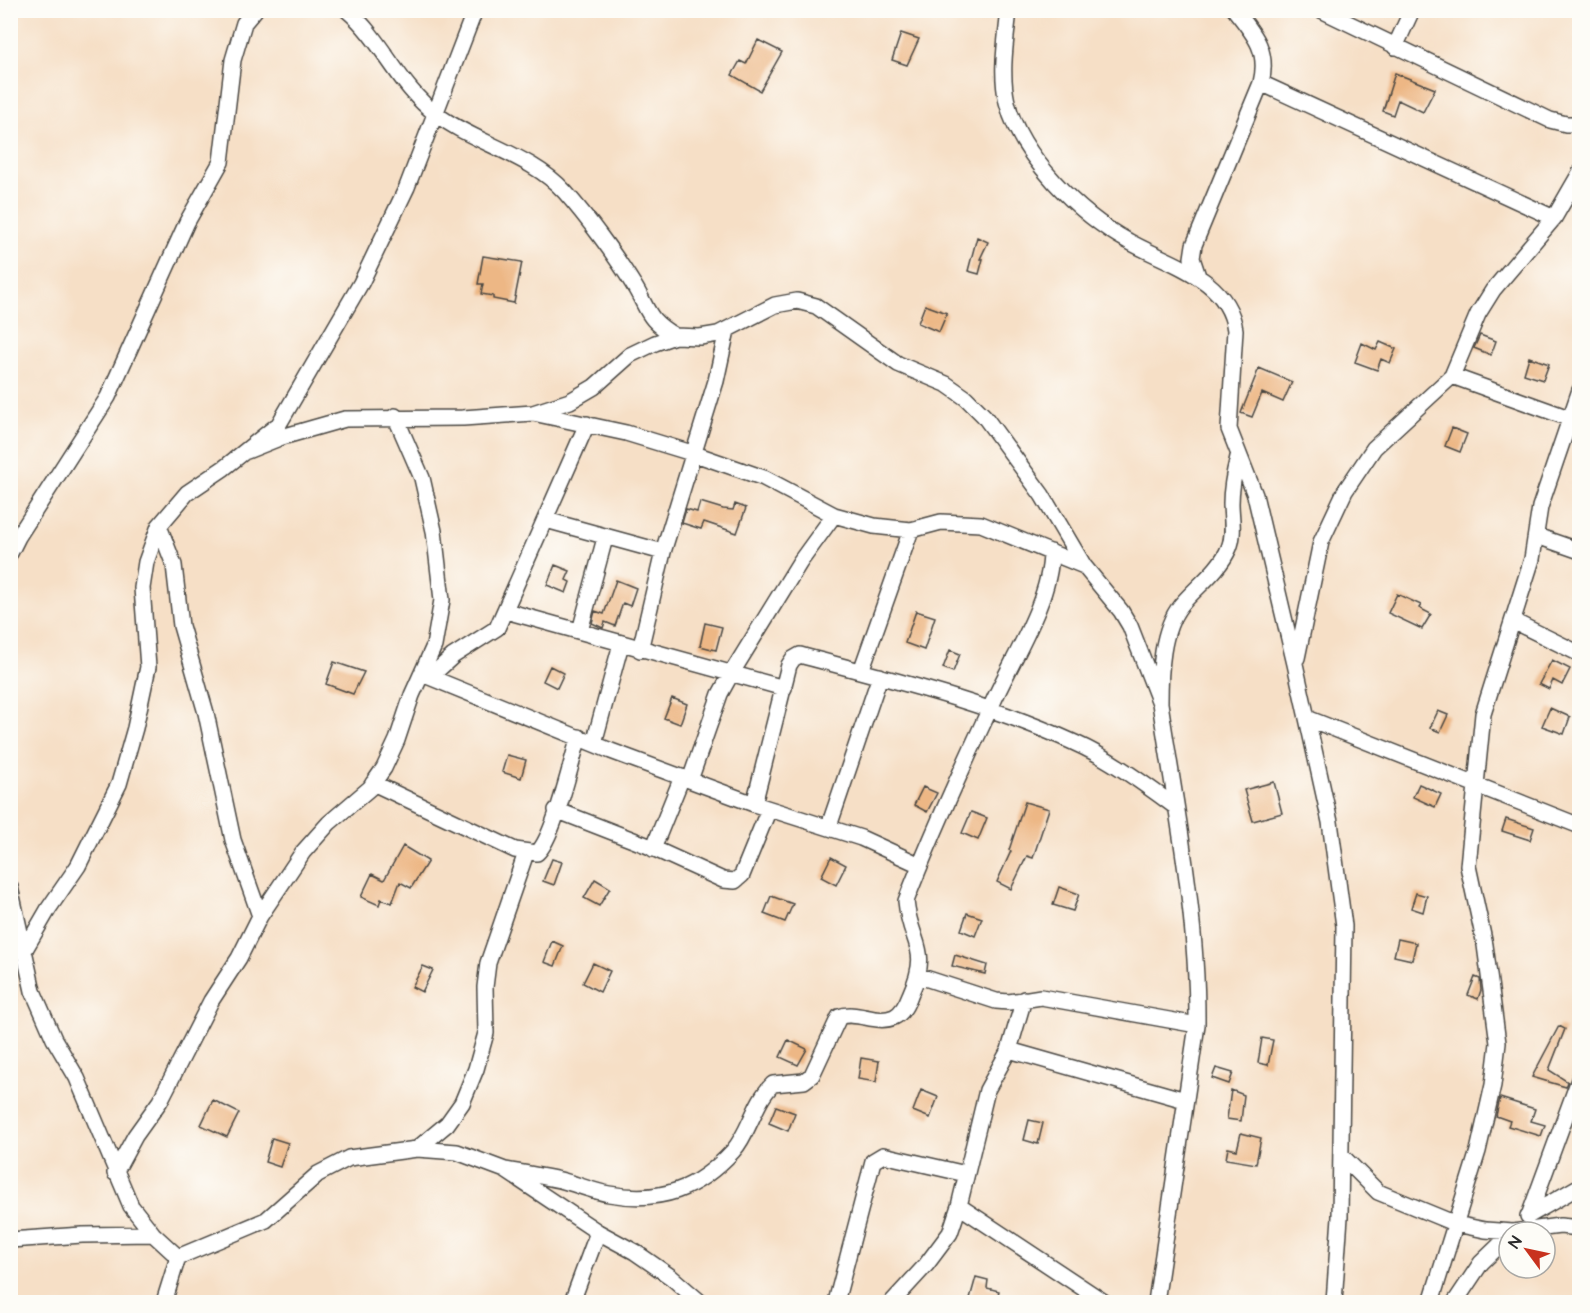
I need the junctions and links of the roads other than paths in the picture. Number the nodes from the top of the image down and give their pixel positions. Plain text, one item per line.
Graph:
1 (255, 10) edge
2 (347, 10) edge
3 (476, 10) edge
4 (1009, 10) edge
5 (1235, 10) edge
6 (1321, 10) edge
7 (1412, 10) edge
8 (1395, 47) junction
9 (1261, 84) junction
10 (436, 115) junction
11 (1580, 124) edge
12 (1580, 173) edge
13 (1554, 218) junction
14 (1198, 276) junction
15 (727, 330) junction
16 (675, 336) junction
17 (1452, 376) junction
18 (1580, 390) edge
19 (533, 413) junction
20 (395, 416) junction
21 (1574, 420) edge
22 (587, 424) junction
23 (247, 451) junction
24 (695, 454) junction
25 (1238, 457) junction
26 (834, 515) junction
27 (546, 520) junction
28 (159, 526) junction
29 (910, 530) junction
30 (1537, 536) junction
31 (605, 538) junction
32 (1580, 551) edge
33 (663, 552) junction
34 (1051, 552) junction
35 (10, 553) edge
36 (1084, 566) junction
37 (506, 611) junction
38 (1513, 621) junction
39 (580, 632) junction
40 (621, 644) junction
41 (640, 650) junction
42 (1580, 654) edge
43 (1295, 664) junction
44 (861, 671) junction
45 (731, 674) junction
46 (426, 676) junction
47 (880, 676) junction
48 (784, 688) junction
49 (1160, 703) junction
50 (989, 710) junction
51 (1307, 718) junction
52 (579, 737) junction
53 (594, 743) junction
54 (686, 779) junction
55 (374, 783) junction
56 (1476, 785) junction
57 (754, 804) junction
58 (1176, 807) junction
59 (769, 809) junction
60 (556, 810) junction
61 (829, 826) junction
62 (1580, 826) edge
63 (653, 849) junction
64 (526, 853) junction
65 (920, 865) junction
66 (10, 887) edge
67 (261, 916) junction
68 (24, 951) junction
69 (919, 976) junction
70 (1024, 999) junction
71 (1197, 1025) junction
72 (1010, 1050) junction
73 (1580, 1077) edge
74 (1185, 1100) junction
75 (417, 1149) junction
76 (1342, 1156) junction
77 (505, 1170) junction
78 (115, 1173) junction
79 (966, 1174) junction
80 (1580, 1186) edge
81 (959, 1206) junction
82 (1530, 1214) junction
83 (1524, 1220) edge
84 (1456, 1224) junction
85 (1557, 1226) edge
86 (1580, 1228) edge
87 (1497, 1231) edge
88 (598, 1232) junction
89 (153, 1234) junction
90 (10, 1240) edge
91 (1497, 1248) edge
92 (178, 1257) junction
93 (164, 1302) edge
94 (572, 1302) edge
95 (700, 1302) edge
96 (836, 1302) edge
97 (892, 1302) edge
98 (1104, 1302) edge
99 (1156, 1302) edge
100 (1334, 1302) edge
101 (1431, 1302) edge
102 (1455, 1302) edge

1 - 35 street
2 - 10 street
3 - 10 street
4 - 14 street
5 - 9 street
6 - 8 street
7 - 8 street
8 - 11 street
9 - 13 street
9 - 14 street
10 - 16 street
10 - 23 street
12 - 13 street
13 - 17 street
14 - 25 street
15 - 16 street
15 - 24 street
15 - 36 street
16 - 19 street
17 - 21 street
17 - 43 street
18 - 21 street
19 - 20 street
19 - 22 street
20 - 23 street
20 - 46 street
21 - 30 street
22 - 24 street
22 - 27 street
23 - 28 street
24 - 26 street
24 - 33 street
25 - 43 street
25 - 49 street
26 - 29 street
26 - 45 street
27 - 31 street
27 - 37 street
28 - 67 street
28 - 68 street
29 - 34 street
29 - 44 street
30 - 32 street
30 - 38 street
31 - 33 street
31 - 39 street
33 - 41 street
34 - 36 street
34 - 50 street
36 - 49 street
37 - 39 street
37 - 46 street
38 - 42 street
38 - 56 street
39 - 40 street
40 - 41 street
40 - 53 street
41 - 45 street
43 - 51 street
44 - 47 street
44 - 48 street
45 - 48 street
45 - 54 street
46 - 52 street
46 - 55 street
47 - 50 street
47 - 61 street
48 - 57 street
49 - 58 street
50 - 58 street
50 - 65 street
51 - 56 street
51 - 76 street
52 - 53 street
52 - 60 street
53 - 54 street
54 - 57 street
54 - 63 street
55 - 64 street
55 - 67 street
56 - 62 street
56 - 84 street
57 - 59 street
58 - 71 street
59 - 61 street
59 - 63 street
60 - 63 street
60 - 64 street
61 - 65 street
64 - 75 street
65 - 69 street
66 - 68 street
67 - 78 street
68 - 78 street
69 - 70 street
69 - 77 street
70 - 71 street
70 - 72 street
71 - 74 street
72 - 74 street
72 - 79 street
73 - 82 street
74 - 99 street
75 - 77 street
75 - 92 street
76 - 84 street
76 - 100 street
77 - 88 street
78 - 89 street
79 - 81 street
79 - 96 street
80 - 82 street
81 - 97 street
81 - 98 street
82 - 83 street
84 - 87 street
84 - 101 street
85 - 86 street
88 - 94 street
88 - 95 street
89 - 90 street
89 - 92 street
91 - 102 street
92 - 93 street

